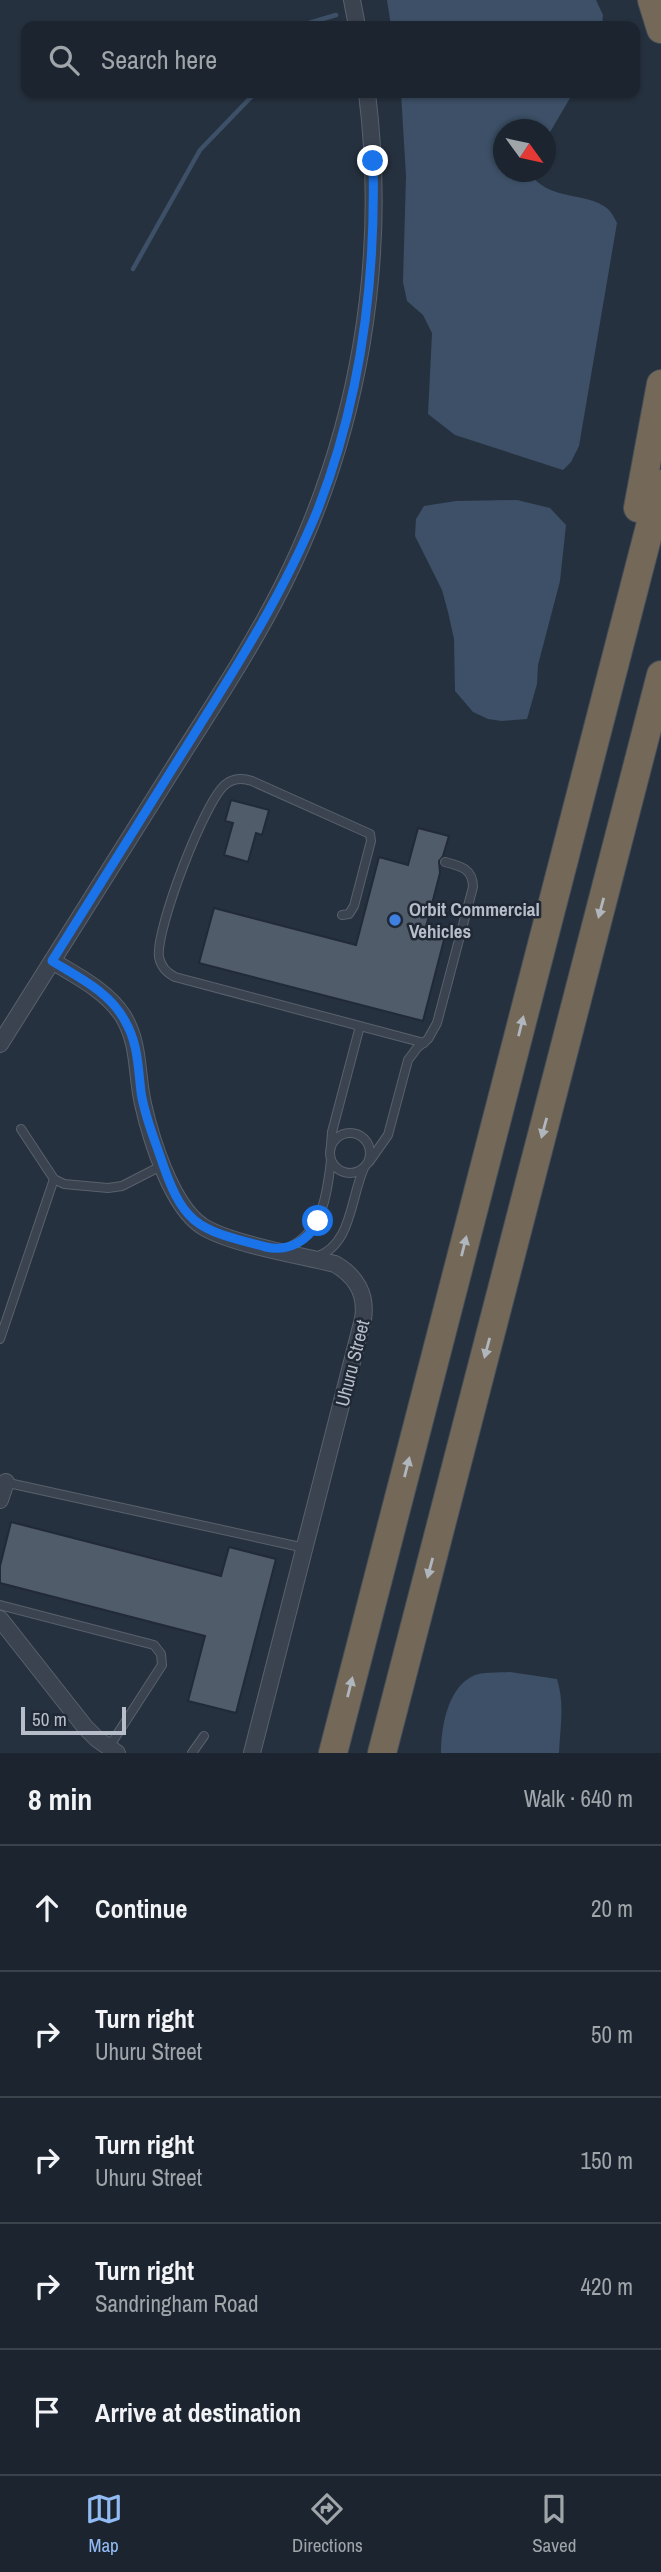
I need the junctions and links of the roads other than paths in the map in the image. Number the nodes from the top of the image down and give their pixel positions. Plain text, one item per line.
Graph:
1 (352, 0) edge
2 (652, 0) edge
3 (356, 21) edge
4 (661, 29) edge
5 (367, 98) edge
6 (661, 384) edge
7 (661, 484) edge
8 (661, 675) edge
9 (661, 707) edge
10 (572, 830) junction
11 (445, 862) dead end
12 (611, 869) junction
13 (342, 915) dead end
14 (52, 961) junction
15 (360, 1026) junction
16 (424, 1042) junction
17 (0, 1044) edge
18 (21, 1129) dead end
19 (331, 1145) junction
20 (331, 1159) junction
21 (163, 1165) junction
22 (367, 1165) junction
23 (54, 1179) junction
24 (279, 1250) junction
25 (310, 1258) junction
26 (0, 1339) edge
27 (3, 1481) edge
28 (0, 1500) edge
29 (305, 1548) junction
30 (0, 1605) edge
31 (0, 1619) edge
32 (204, 1736) dead end
33 (113, 1750) edge
34 (192, 1753) edge
35 (252, 1753) edge
36 (333, 1753) edge
37 (382, 1753) edge

1 - 3 street
2 - 4 highway
5 - 14 street
6 - 10 highway
7 - 10 highway
8 - 12 highway
9 - 12 highway
36 -> 10 highway
11 - 16 lane
12 -> 37 highway
13 - 15 lane
14 - 17 street
14 - 21 street, Uhuru Street
15 - 16 lane
15 - 19 lane
16 - 22 lane
18 - 23 lane
19 - 20 lane
19 - 22 lane
20 - 22 lane
20 - 24 lane
21 - 23 lane
21 - 24 street, Uhuru Street
22 - 25 lane
23 - 26 lane
24 - 25 street, Uhuru Street
25 - 29 street, Uhuru Street
27 - 28 street
27 - 29 lane
29 - 35 street, Uhuru Street
30 - 33 lane
31 - 33 street
32 - 34 lane

